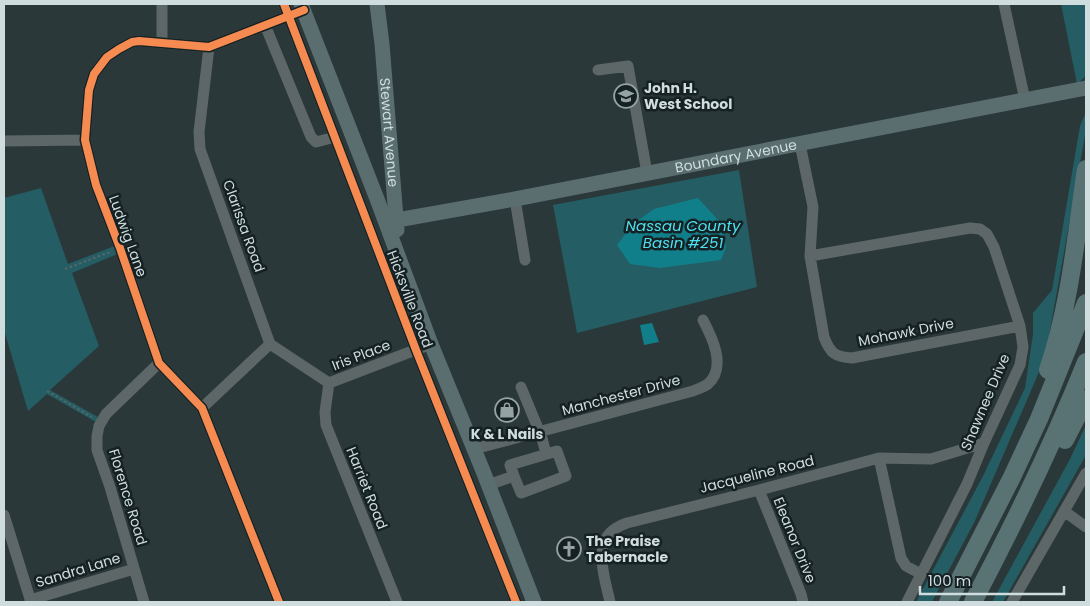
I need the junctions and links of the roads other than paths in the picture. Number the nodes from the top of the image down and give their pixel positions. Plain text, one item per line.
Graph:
1 (162, 4) edge
2 (284, 4) edge
3 (377, 4) edge
4 (1004, 4) edge
5 (302, 7) edge
6 (289, 16) junction
7 (266, 25) junction
8 (162, 42) junction
9 (209, 47) junction
10 (598, 70) dead end
11 (1086, 88) edge
12 (1025, 100) junction
13 (335, 137) junction
14 (85, 140) junction
15 (4, 141) edge
16 (800, 144) junction
17 (1086, 169) edge
18 (647, 173) junction
19 (515, 199) junction
20 (391, 221) junction
21 (810, 256) junction
22 (526, 260) dead end
23 (1086, 303) edge
24 (703, 320) dead end
25 (1020, 326) junction
26 (270, 344) junction
27 (431, 344) junction
28 (416, 350) junction
29 (1086, 362) edge
30 (159, 363) junction
31 (329, 383) junction
32 (521, 387) dead end
33 (1086, 399) edge
34 (202, 408) junction
35 (539, 432) junction
36 (984, 443) junction
37 (474, 450) junction
38 (546, 454) junction
39 (879, 458) junction
40 (1086, 473) edge
41 (514, 476) junction
42 (1012, 478) junction
43 (488, 485) junction
44 (759, 490) junction
45 (1064, 511) junction
46 (4, 515) edge
47 (1086, 527) edge
48 (1002, 546) junction
49 (134, 569) junction
50 (921, 574) junction
51 (30, 601) edge
52 (1013, 601) edge
53 (144, 602) edge
54 (279, 602) edge
55 (396, 602) edge
56 (516, 602) edge
57 (534, 602) edge
58 (610, 602) edge
59 (803, 602) edge
60 (906, 602) edge
61 (948, 602) edge
62 (972, 602) edge

1 - 8 street
2 - 6 street, Hicksville Road
3 - 20 main road, Stewart Avenue
4 - 12 street
5 - 6 street, Ludwig Lane
5 - 20 main road, Hicksville Road
6 - 7 street, Ludwig Lane
6 - 13 street, Hicksville Road
7 - 9 street, Ludwig Lane
7 - 13 street
8 - 9 street, Ludwig Lane
8 - 14 street, Ludwig Lane
9 - 26 street, Clarissa Road
10 - 18 street
11 - 12 main road, Boundary Avenue
12 - 16 main road, Boundary Avenue
13 - 28 street, Hicksville Road
14 - 15 street
14 - 30 street, Ludwig Lane
16 - 18 main road, Boundary Avenue
16 - 21 street, Mohawk Drive
17 - 42 highway
18 - 19 main road, Boundary Avenue
19 - 20 main road, Boundary Avenue
19 - 22 street
20 - 27 main road, Hicksville Road
21 - 25 street, Shawnee Drive
21 - 25 street, Mohawk Drive
23 - 42 highway
24 - 35 street, Manchester Drive
25 - 36 street, Shawnee Drive
26 - 31 street
26 - 34 street
27 - 28 street, Iris Place
27 - 37 main road, Hicksville Road
28 - 31 street, Iris Place
28 - 56 street, Hicksville Road
29 - 48 highway
30 - 34 street, Ludwig Lane
30 - 49 street, Florence Road
31 - 55 street, Harriet Road
32 - 35 street
33 - 48 highway
34 - 54 street, Ludwig Lane
35 - 37 street, Manchester Drive
35 - 38 street
36 - 39 street, Jacqueline Road
36 - 50 street, Shawnee Drive
37 - 43 main road, Hicksville Road
38 - 41 street
38 - 41 street
39 - 44 street, Jacqueline Road
39 - 50 street
40 - 45 street
41 - 43 street
42 - 61 highway
43 - 57 main road, Hicksville Road
44 - 58 street, Jacqueline Road
44 - 59 street, Eleanor Drive
45 - 47 street
45 - 52 street
46 - 51 street
48 - 62 highway
49 - 51 street, Sandra Lane
49 - 53 street, Florence Road
50 - 60 street, Shawnee Drive

